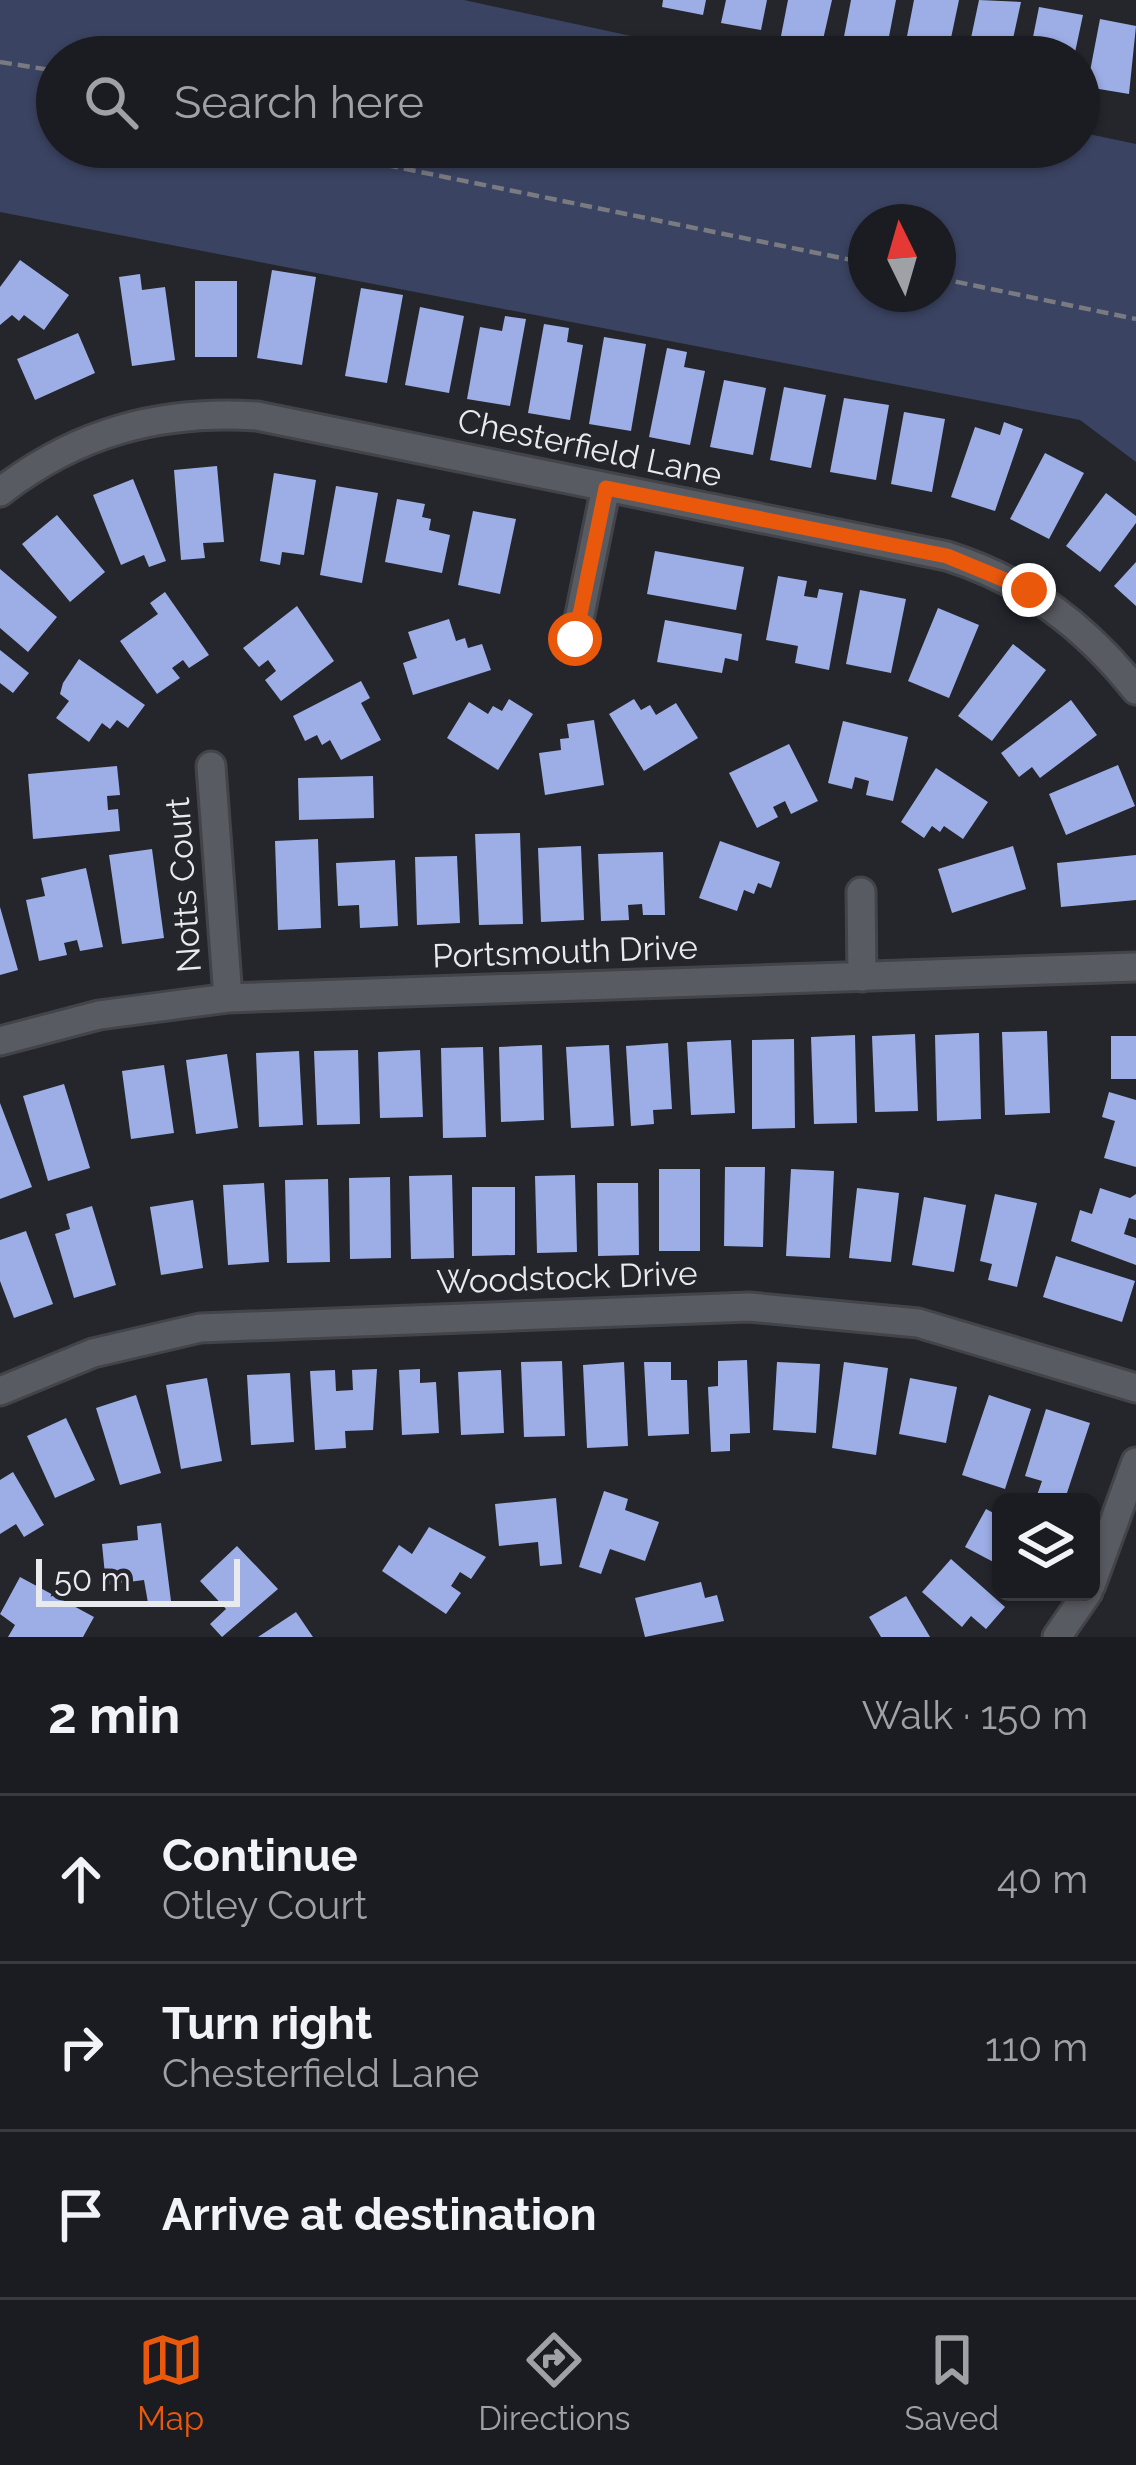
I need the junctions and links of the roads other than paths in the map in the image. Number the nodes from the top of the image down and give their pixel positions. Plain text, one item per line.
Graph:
1 (3, 484) edge
2 (606, 488) junction
3 (575, 639) dead end
4 (1136, 690) edge
5 (211, 766) dead end
6 (862, 892) dead end
7 (1136, 967) edge
8 (862, 977) junction
9 (228, 998) junction
10 (0, 1041) edge
11 (1136, 1388) edge
12 (0, 1391) edge
13 (1136, 1462) edge
14 (1100, 1559) edge
15 (1081, 1601) edge
16 (1057, 1637) edge

1 - 2 street, Chesterfield Lane
2 - 3 street
2 - 4 street, Chesterfield Lane
5 - 9 street, Notts Court
6 - 8 street
7 - 8 street, Portsmouth Drive
8 - 9 street, Portsmouth Drive
9 - 10 street, Portsmouth Drive
11 - 12 street, Woodstock Drive
13 - 14 street
15 - 16 street

